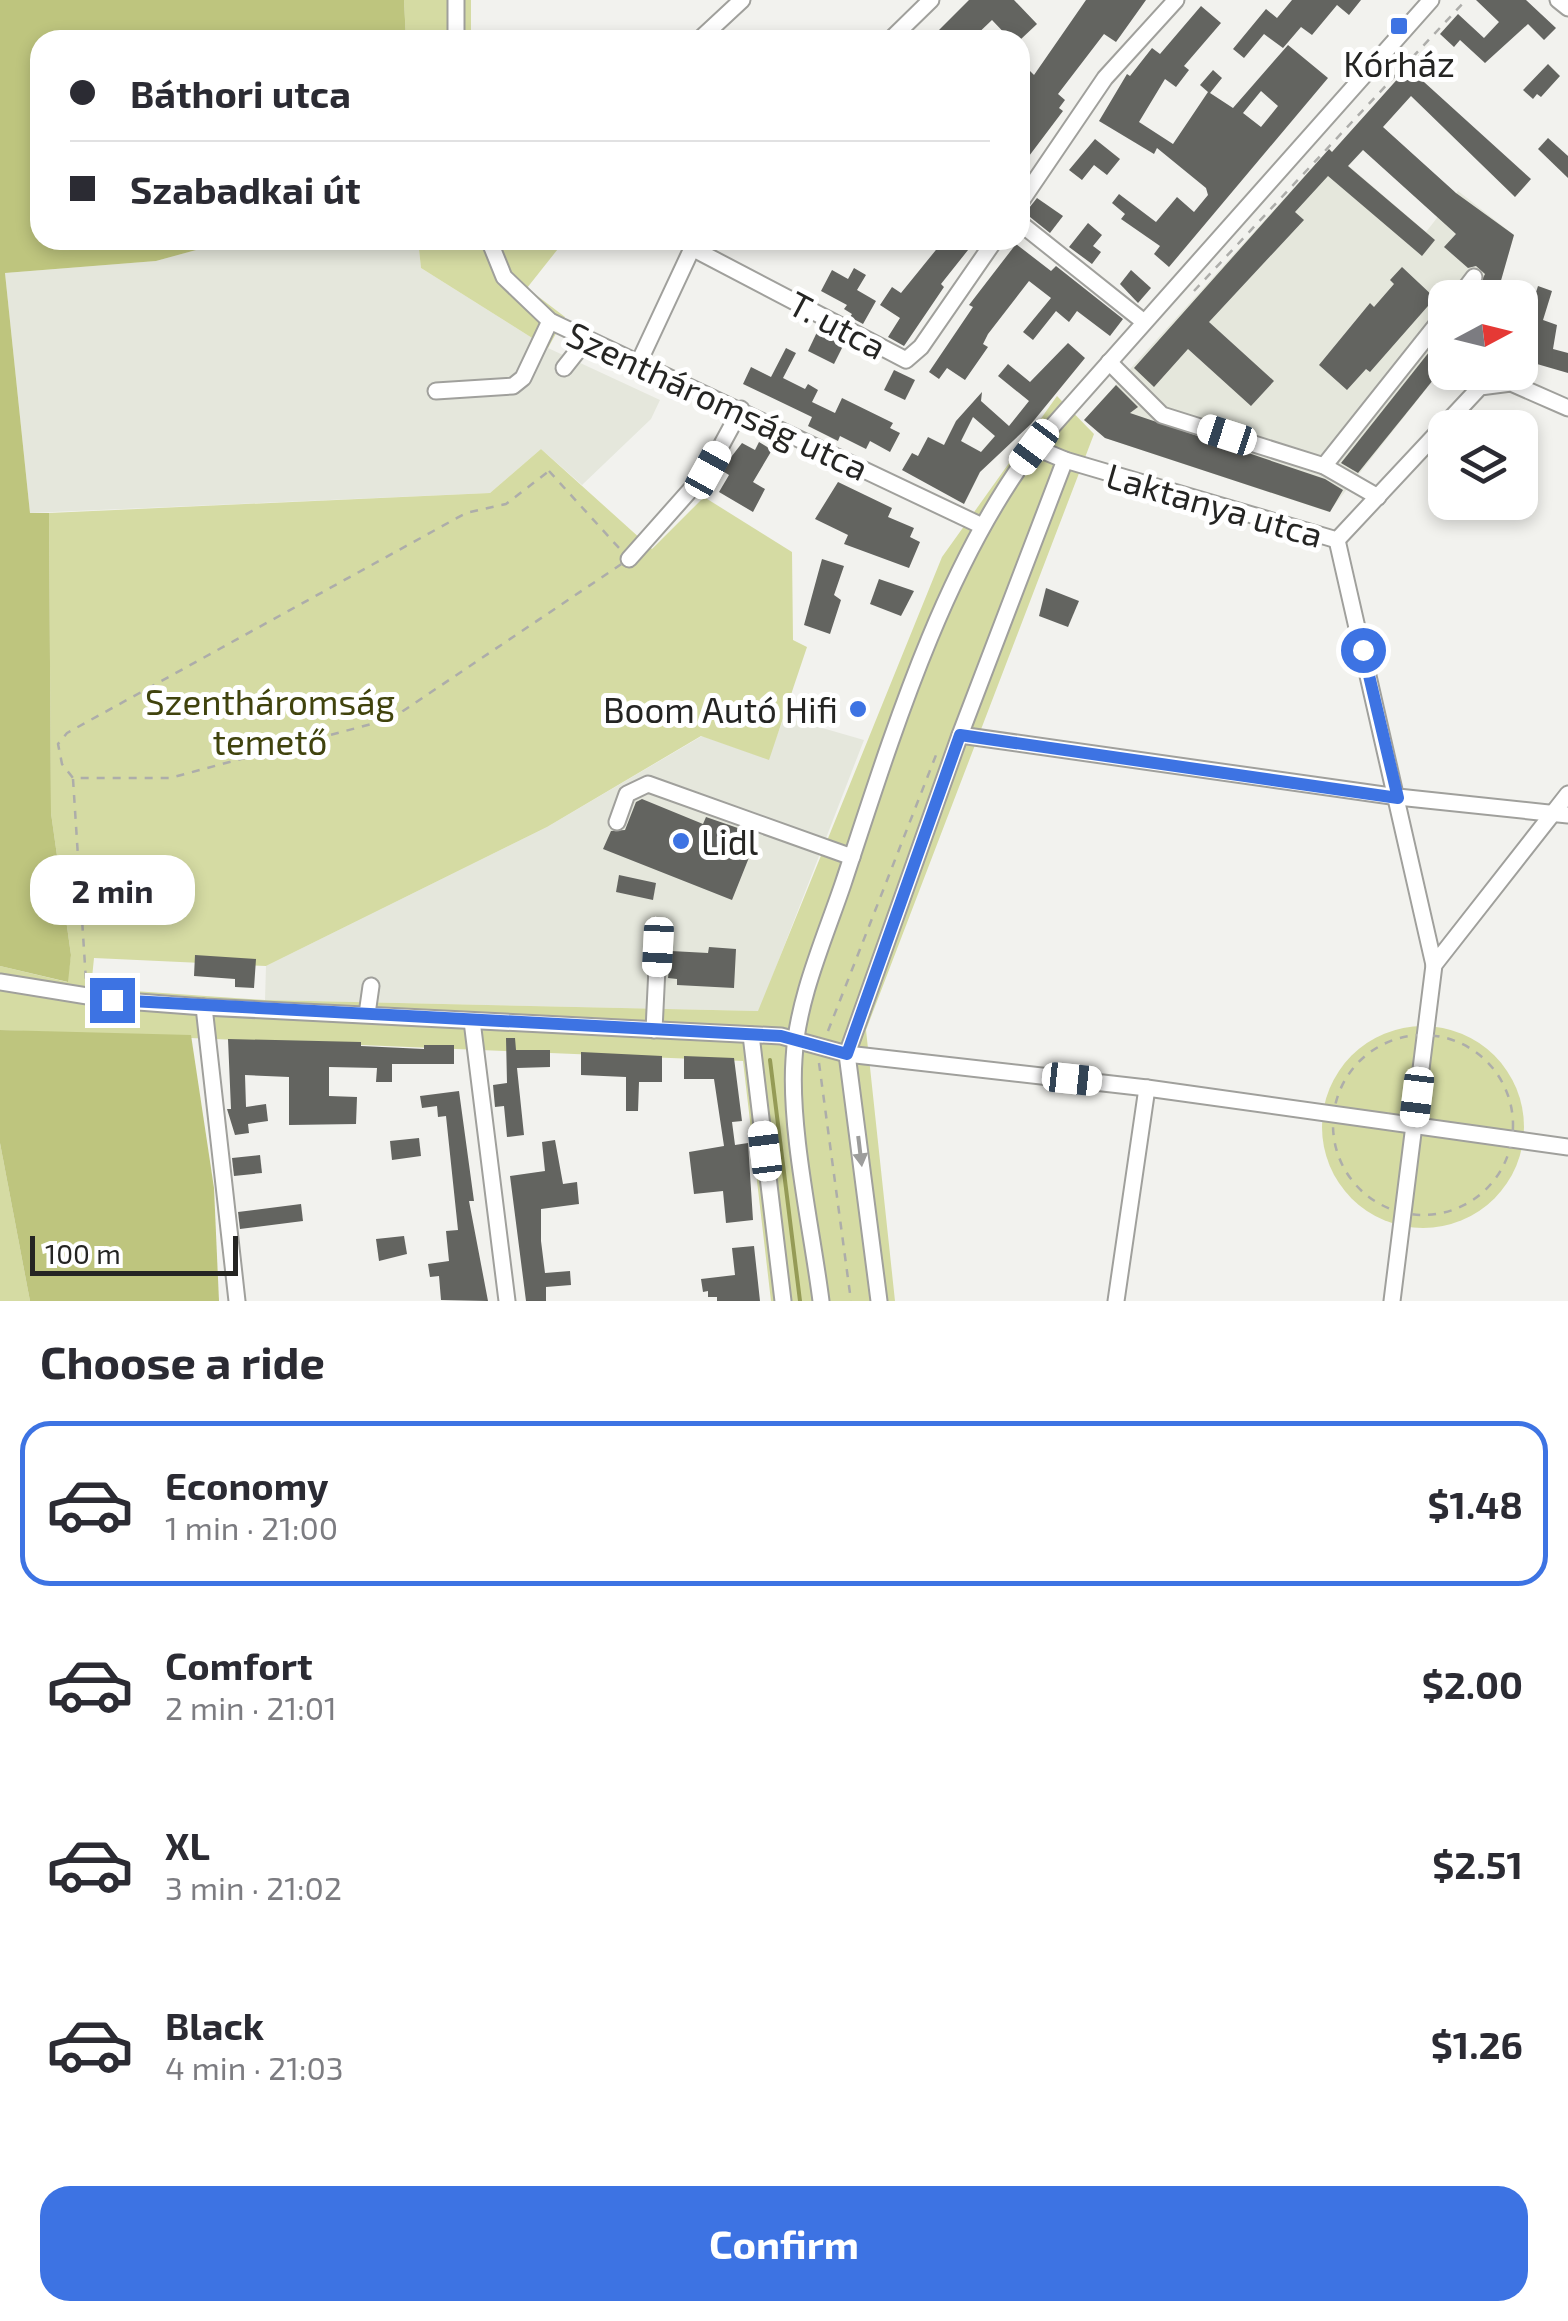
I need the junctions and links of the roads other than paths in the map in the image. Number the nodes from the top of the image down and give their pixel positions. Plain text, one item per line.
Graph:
1 (456, 0) edge
2 (742, 0) edge
3 (931, 0) edge
4 (1176, 0) edge
5 (1431, 0) edge
6 (1558, 0) edge
7 (1568, 8) edge
8 (456, 30) edge
9 (710, 30) edge
10 (900, 30) edge
11 (1030, 188) edge
12 (1030, 231) edge
13 (493, 250) edge
14 (690, 250) edge
15 (704, 250) edge
16 (988, 250) edge
17 (1474, 277) dead end
18 (1472, 280) edge
19 (550, 321) junction
20 (1144, 322) junction
21 (1428, 335) edge
22 (586, 340) junction
23 (639, 362) junction
24 (1109, 362) junction
25 (564, 368) dead end
26 (436, 391) dead end
27 (1568, 408) edge
28 (741, 410) junction
29 (1034, 447) junction
30 (1064, 460) junction
31 (1324, 466) junction
32 (1378, 497) junction
33 (980, 524) junction
34 (1338, 540) junction
35 (629, 559) road end
36 (960, 735) junction
37 (1568, 794) edge
38 (1398, 798) junction
39 (1560, 814) edge
40 (617, 822) dead end
41 (852, 857) junction
42 (658, 947) dead end
43 (1434, 965) junction
44 (0, 982) edge
45 (371, 986) dead end
46 (204, 1007) junction
47 (368, 1014) junction
48 (472, 1021) junction
49 (654, 1030) junction
50 (752, 1036) junction
51 (796, 1041) junction
52 (847, 1054) junction
53 (1147, 1088) junction
54 (1413, 1128) junction
55 (1568, 1147) edge
56 (236, 1301) edge
57 (507, 1301) edge
58 (783, 1301) edge
59 (821, 1301) edge
60 (879, 1301) edge
61 (1116, 1301) edge
62 (1392, 1301) edge

1 - 8 street
2 - 9 street
3 - 10 street
4 - 11 street
5 - 20 street
6 - 7 street
12 - 20 street
13 - 19 street, Szentháromság utca
14 - 23 street
15 - 16 street, T. utca
17 - 18 street
19 - 22 street, Szentháromság utca
19 - 26 street
20 - 24 street
21 - 31 street
22 - 23 street, Szentháromság utca
22 - 25 street
23 - 28 street, Szentháromság utca
24 - 29 street
24 - 31 street
27 - 32 street, Laktanya utca
28 - 33 street, Szentháromság utca
28 - 35 street
29 - 30 street, Laktanya utca
29 - 33 street
30 - 34 street, Laktanya utca
30 - 36 street
31 - 32 street
32 - 34 street, Laktanya utca
33 - 41 street
34 - 38 street
36 - 38 street
36 - 52 street
37 - 39 street
38 - 39 street
38 - 43 street
39 - 43 street
40 - 41 street
41 - 51 street
42 - 49 street
43 - 54 street
44 - 46 street
45 - 47 street
46 - 47 street
46 - 56 street
47 - 48 street
48 - 49 street
48 - 57 street
49 - 50 street
50 - 51 street
50 - 58 street
51 - 52 street
51 - 59 street
52 - 53 street
52 -> 60 street
53 - 54 street
53 - 61 street
54 - 55 street
54 - 62 street

